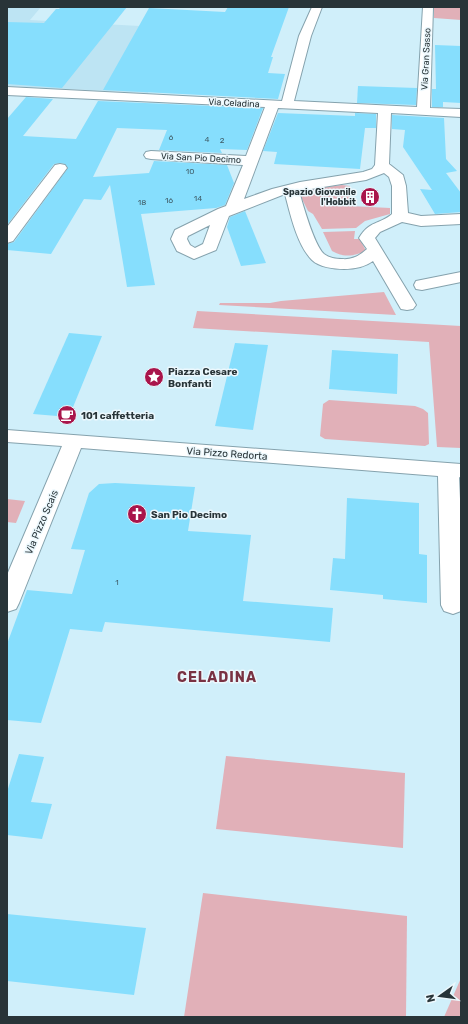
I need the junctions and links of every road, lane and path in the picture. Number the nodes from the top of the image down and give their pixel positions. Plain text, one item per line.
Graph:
1 (317, 7) edge
2 (428, 7) edge
3 (7, 92) edge
4 (273, 104) junction
5 (287, 105) junction
6 (385, 110) junction
7 (423, 111) junction
8 (461, 113) edge
9 (151, 156) dead end
10 (251, 161) junction
11 (382, 166) junction
12 (60, 168) dead end
13 (243, 182) junction
14 (290, 188) junction
15 (400, 215) junction
16 (459, 223) edge
17 (7, 238) edge
18 (375, 250) junction
19 (461, 277) edge
20 (422, 285) dead end
21 (407, 305) dead end
22 (7, 436) edge
23 (74, 441) junction
24 (454, 470) edge
25 (7, 603) edge
26 (453, 605) dead end

1 - 5 street
2 - 7 street, Via Gran Sasso
3 - 4 street, Via Celadina
4 - 5 street, Via Celadina
4 - 10 street, Via San Pio Decimo
5 - 6 street, Via Celadina
6 - 7 street, Via Celadina
6 - 11 street
7 - 8 street, Via Celadina
9 - 10 street, Via San Pio Decimo
10 - 13 street, Via San Pio Decimo
11 - 14 street
11 - 15 street
12 - 17 street
13 - 14 street
13 - 14 street, Via San Pio Decimo
14 - 18 street
15 - 16 street
15 - 18 street
18 - 21 street
19 - 20 street
22 - 23 street, Via Pizzo Redorta
23 - 24 street, Via Pizzo Redorta
23 - 25 street, Via Pizzo Scais
24 - 26 street, Via Pizzo Redorta

